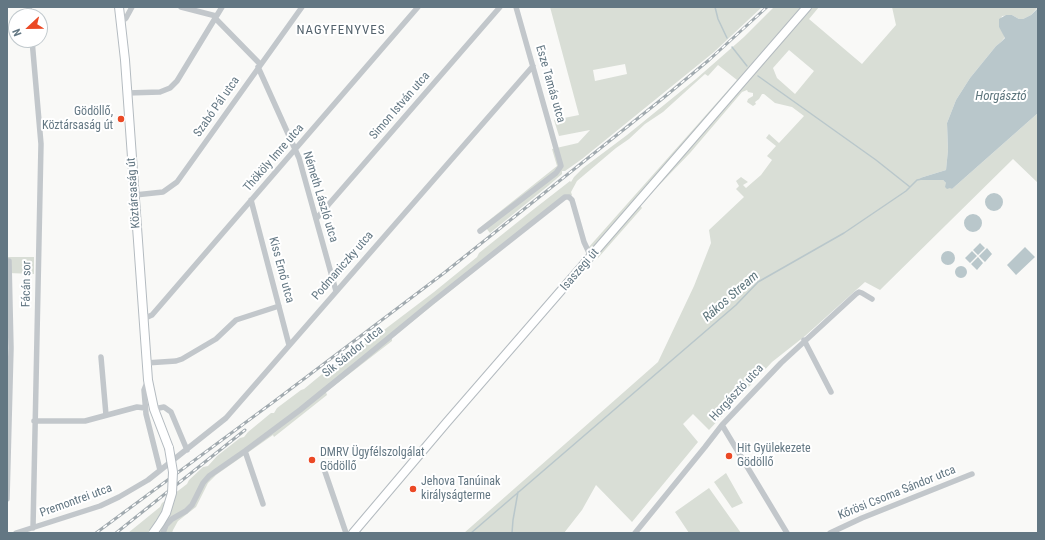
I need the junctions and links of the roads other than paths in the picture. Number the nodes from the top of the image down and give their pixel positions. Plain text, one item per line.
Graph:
1 (119, 7) edge
2 (132, 7) edge
3 (181, 7) edge
4 (222, 7) edge
5 (302, 7) edge
6 (418, 7) edge
7 (500, 7) edge
8 (516, 7) edge
9 (807, 7) edge
10 (215, 17) junction
11 (121, 22) junction
12 (33, 48) edge
13 (259, 66) junction
14 (534, 66) junction
15 (127, 93) junction
16 (294, 151) junction
17 (135, 195) junction
18 (251, 200) junction
19 (316, 219) junction
20 (480, 231) dead end
21 (591, 257) junction
22 (9, 261) dead end
23 (336, 291) junction
24 (872, 299) dead end
25 (279, 306) junction
26 (143, 319) junction
27 (804, 340) junction
28 (289, 346) junction
29 (9, 347) edge
30 (102, 357) dead end
31 (146, 363) junction
32 (148, 380) junction
33 (831, 392) dead end
34 (8, 398) edge
35 (145, 408) junction
36 (154, 409) junction
37 (106, 415) junction
38 (34, 421) junction
39 (722, 425) junction
40 (187, 450) junction
41 (246, 451) junction
42 (7, 458) edge
43 (323, 466) dead end
44 (160, 470) junction
45 (972, 474) dead end
46 (7, 499) edge
47 (264, 504) dead end
48 (33, 528) junction
49 (16, 533) edge
50 (153, 533) edge
51 (163, 533) edge
52 (346, 533) edge
53 (353, 533) edge
54 (635, 533) edge
55 (787, 533) edge
56 (830, 533) edge

1 - 11 main road, Köztársaság út
2 - 11 street
3 - 10 street
4 - 10 street
5 - 13 street, Szabó Pál utca
6 - 16 street, Thököly Imre utca
7 - 19 street, Simon István utca
8 - 14 street, Esze Tamás utca
9 - 21 main road, Isaszegi út
10 - 13 street, Németh László utca
10 - 15 street
11 - 15 main road, Köztársaság út
12 - 38 street, Fácán sor
13 - 16 street, Németh László utca
13 - 17 street, Szabó Pál utca
14 - 20 street, Esze Tamás utca
14 - 23 street, Podmaniczky utca
15 - 17 main road, Köztársaság út
16 - 18 street, Thököly Imre utca
16 - 19 street, Németh László utca
17 - 26 main road, Köztársaság út
18 - 25 street, Kiss Ernő utca
18 - 26 street, Thököly Imre utca
19 - 23 street, Németh László utca
21 - 41 street, Sík Sándor utca
21 - 53 main road, Isaszegi út
22 - 29 street
23 - 28 street, Podmaniczky utca
24 - 27 street, Horgásztó utca
25 - 28 street, Kiss Ernő utca
25 - 31 street
26 - 31 main road, Köztársaság út
27 - 33 street
27 - 39 street, Horgásztó utca
28 - 40 street, Podmaniczky utca
29 - 34 street
30 - 37 street
31 - 32 main road, Köztársaság út
32 - 35 street, Köztársaság út
32 - 36 main road, Köztársaság út
34 - 42 street
35 - 37 street
35 - 44 street, Köztársaság út
36 - 40 street
36 - 50 main road, Köztársaság út, bridge
37 - 38 street
38 - 48 street, Fácán sor
39 - 54 street, Horgásztó utca
39 - 55 street
40 - 44 street, Podmaniczky utca
41 - 47 street
41 - 51 street, Sík Sándor utca
42 - 46 street
43 - 52 street
44 - 48 street, Premontrei utca
45 - 56 street, Kőrösi Csoma Sándor utca
48 - 49 street, Premontrei utca

